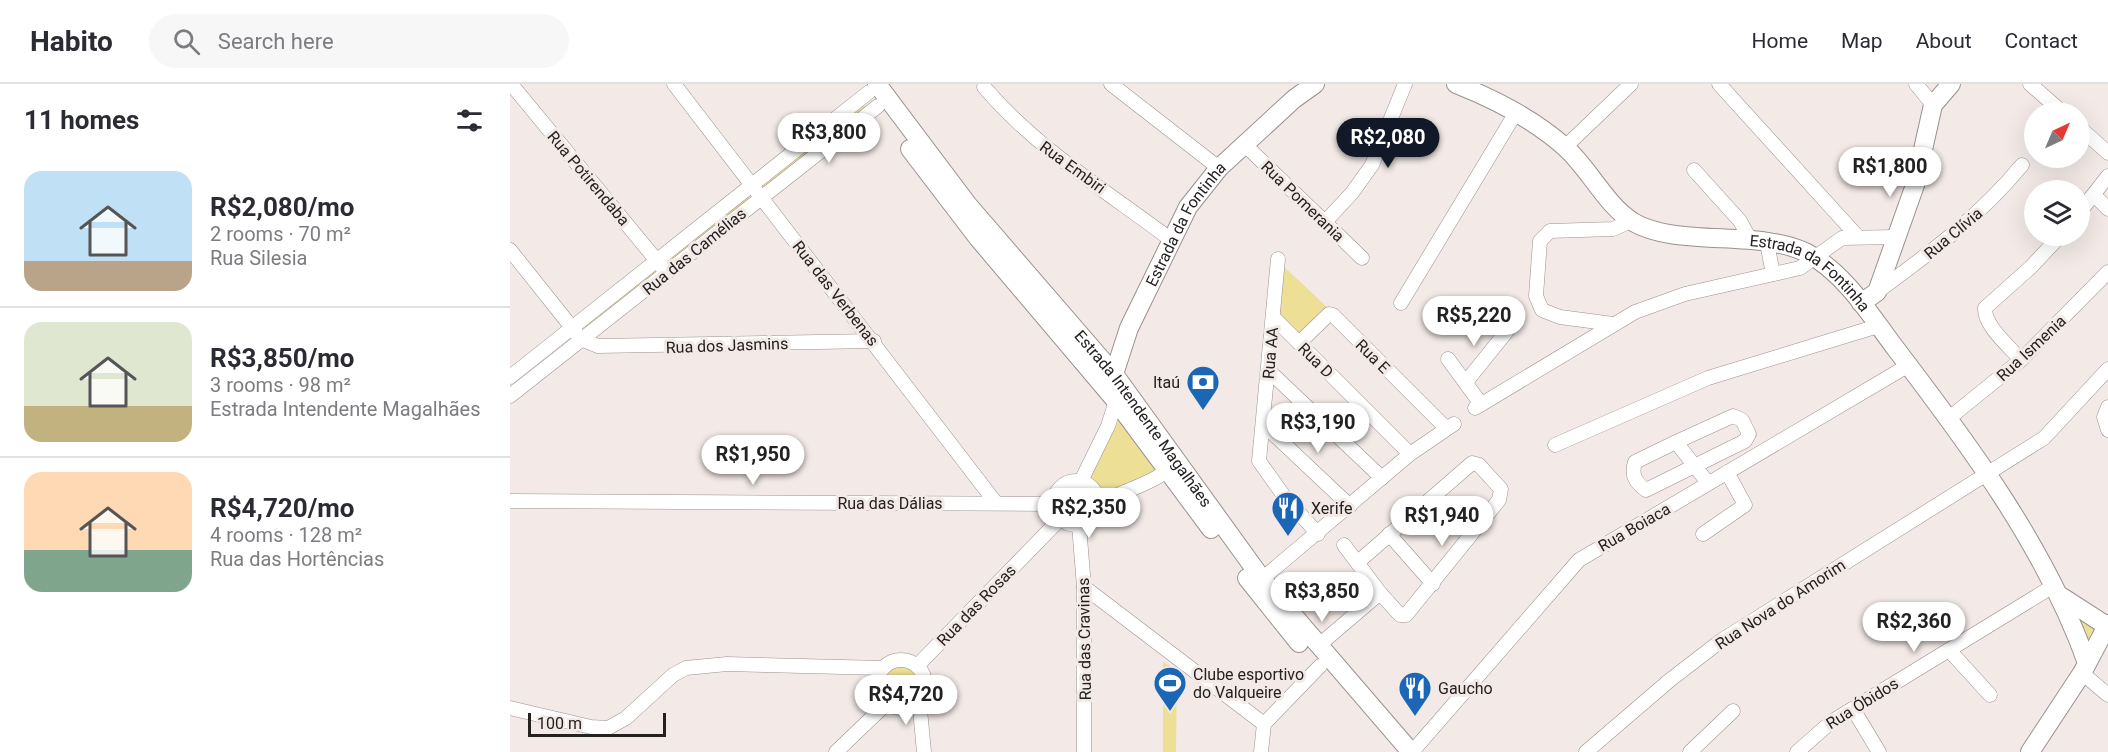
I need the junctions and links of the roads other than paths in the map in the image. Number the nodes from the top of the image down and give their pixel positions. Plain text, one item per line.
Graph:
1 (511, 84) edge
2 (674, 84) edge
3 (1111, 84) edge
4 (1315, 84) edge
5 (1405, 84) edge
6 (1456, 84) edge
7 (1631, 84) edge
8 (1719, 84) edge
9 (1916, 84) edge
10 (1951, 84) edge
11 (2030, 84) edge
12 (984, 87) dead end
13 (872, 91) edge
14 (2051, 102) edge
15 (1933, 105) junction
16 (1515, 114) junction
17 (2090, 137) edge
18 (1244, 144) junction
19 (1565, 147) junction
20 (2108, 153) edge
21 (2022, 165) dead end
22 (1219, 168) junction
23 (1694, 170) dead end
24 (2108, 176) edge
25 (750, 184) junction
26 (2094, 195) junction
27 (760, 197) junction
28 (2090, 200) edge
29 (2108, 209) edge
30 (1631, 221) junction
31 (1325, 222) junction
32 (1858, 237) junction
33 (1895, 237) junction
34 (1170, 239) junction
35 (1759, 242) junction
36 (2051, 246) edge
37 (510, 250) edge
38 (1362, 258) dead end
39 (1278, 259) dead end
40 (1816, 259) junction
41 (657, 261) junction
42 (2108, 272) edge
43 (667, 273) junction
44 (1773, 274) junction
45 (1877, 292) junction
46 (1401, 303) dead end
47 (1861, 303) junction
48 (1273, 317) junction
49 (1614, 324) junction
50 (1878, 326) junction
51 (1507, 331) dead end
52 (576, 334) junction
53 (874, 341) junction
54 (1299, 343) junction
55 (1448, 359) dead end
56 (2021, 360) junction
57 (1909, 366) junction
58 (2108, 369) edge
59 (1268, 370) junction
60 (1114, 374) junction
61 (510, 377) edge
62 (1466, 382) junction
63 (510, 396) edge
64 (1116, 402) junction
65 (2108, 407) edge
66 (1948, 419) junction
67 (1264, 424) junction
68 (2108, 430) edge
69 (1676, 442) junction
70 (1556, 445) dead end
71 (1410, 454) junction
72 (1172, 463) junction
73 (1696, 466) junction
74 (1727, 472) junction
75 (1987, 474) junction
76 (1382, 478) junction
77 (1081, 481) junction
78 (1708, 483) junction
79 (510, 501) edge
80 (996, 503) junction
81 (1053, 504) junction
82 (1098, 505) junction
83 (1350, 506) junction
84 (1060, 519) junction
85 (1079, 525) junction
86 (1317, 534) junction
87 (1389, 534) junction
88 (1703, 534) dead end
89 (1344, 545) dead end
90 (1358, 562) junction
91 (1262, 579) junction
92 (1433, 584) junction
93 (1084, 587) junction
94 (2058, 591) junction
95 (1380, 593) junction
96 (2107, 625) edge
97 (1318, 646) junction
98 (1949, 650) junction
99 (917, 666) junction
100 (1320, 666) junction
101 (883, 668) junction
102 (2085, 668) junction
103 (1990, 695) dead end
104 (2108, 695) edge
105 (920, 699) junction
106 (887, 703) junction
107 (510, 708) edge
108 (1853, 709) junction
109 (1734, 711) dead end
110 (1264, 724) junction
111 (836, 752) edge
112 (924, 752) edge
113 (1084, 752) edge
114 (1261, 752) edge
115 (1396, 752) edge
116 (1411, 752) edge
117 (1586, 752) edge
118 (1690, 752) edge
119 (1797, 752) edge
120 (1880, 752) edge
121 (2030, 752) edge

1 - 41 street, Rua Potirendaba
2 - 25 street, Rua das Verbenas
3 - 22 street
4 - 18 main road, Estrada da Fontinha
5 - 31 street
6 - 16 main road, Estrada da Fontinha
7 - 19 street
8 - 32 street
9 - 15 street
10 - 15 main road
11 - 14 street
12 - 34 street, Rua Embiri
13 - 25 street, Rua das Camélias
13 - 27 street, Rua das Camélias
13 - 60 main road, Estrada Intendente Magalhães
13 - 64 main road, Estrada Intendente Magalhães
15 - 33 main road
16 - 19 main road, Estrada da Fontinha
16 - 46 street
17 - 20 street
18 - 22 main road, Estrada da Fontinha
18 - 31 street, Rua Pomerania
19 - 30 main road, Estrada da Fontinha
21 - 45 street, Rua Clívia
22 - 34 main road, Estrada da Fontinha
23 - 35 street
24 - 26 street
25 - 27 street, Rua das Verbenas
25 - 41 street, Rua das Camélias
26 - 28 street
26 - 29 street
27 - 43 street, Rua das Camélias
27 - 53 street, Rua das Verbenas
30 - 35 main road, Estrada da Fontinha
30 - 49 street
31 - 38 street, Rua Pomerania
32 - 33 street
32 - 40 street
33 - 45 main road
34 - 60 main road, Estrada da Fontinha
35 - 40 main road, Estrada da Fontinha
35 - 44 street
36 - 56 street
37 - 52 street
39 - 48 street, Rua AA
40 - 44 street
40 - 47 main road, Estrada da Fontinha
41 - 43 street, Rua Potirendaba
41 - 52 street, Rua das Camélias
42 - 56 street, Rua Ismenia
43 - 52 street, Rua das Camélias
44 - 49 street
45 - 47 main road
47 - 50 main road, Estrada da Fontinha
48 - 54 street, Rua D
48 - 59 street, Rua AA
49 - 62 street
50 - 57 main road, Estrada da Fontinha
50 - 70 street
51 - 62 street
52 - 53 street, Rua dos Jasmins
52 - 61 street, Rua das Camélias
52 - 63 street, Rua das Camélias
53 - 80 street, Rua das Verbenas
54 - 71 street, Rua D
54 - 71 street, Rua E
55 - 62 street
56 - 66 street, Rua Ismenia
57 - 66 main road, Estrada da Fontinha
57 - 74 street, Rua Boiaca
58 - 75 street, Rua Nova do Amorim
59 - 67 street, Rua AA
59 - 76 street
60 - 64 main road, Estrada da Fontinha
60 - 72 main road, Estrada Intendente Magalhães
64 - 72 main road, Estrada Intendente Magalhães
64 - 77 street
65 - 68 street
66 - 75 main road, Estrada da Fontinha
67 - 83 street
67 - 86 street, Rua AA
69 - 73 street
69 - 73 street
69 - 73 street
71 - 76 street
72 - 82 street
72 - 91 main road, Estrada Intendente Magalhães
72 - 100 main road, Estrada Intendente Magalhães
73 - 78 street
74 - 78 street, Rua Boiaca
74 - 88 street
75 - 94 main road, Estrada da Fontinha
75 - 117 street, Rua Nova do Amorim
76 - 83 street
77 - 81 street
77 - 82 street
78 - 116 street, Rua Boiaca
79 - 80 street, Rua das Dálias
80 - 81 street, Rua das Dálias
81 - 84 street
82 - 85 street
83 - 86 street
84 - 85 street
84 - 99 street, Rua das Rosas
85 - 93 street, Rua das Cravinas
86 - 91 street
87 - 90 street
87 - 92 street
87 - 92 street
89 - 90 street
90 - 95 street
91 - 97 main road, Estrada Intendente Magalhães
92 - 95 street
93 - 110 street
93 - 113 street, Rua das Cravinas
94 - 96 main road, Estrada da Fontinha
94 - 98 street, Rua Óbidos
94 - 102 main road, Estrada da Fontinha
95 - 97 street
96 - 102 main road
97 - 116 main road, Estrada Intendente Magalhães
98 - 103 street
98 - 108 street, Rua Óbidos
99 - 101 street
99 - 105 street
100 - 110 street
100 - 115 main road, Estrada Intendente Magalhães
101 - 106 street
101 - 107 street
102 - 104 street
102 - 121 main road
105 - 106 street
105 - 112 street
106 - 111 street
108 - 119 street, Rua Óbidos
108 - 120 street
109 - 118 street
110 - 114 street

